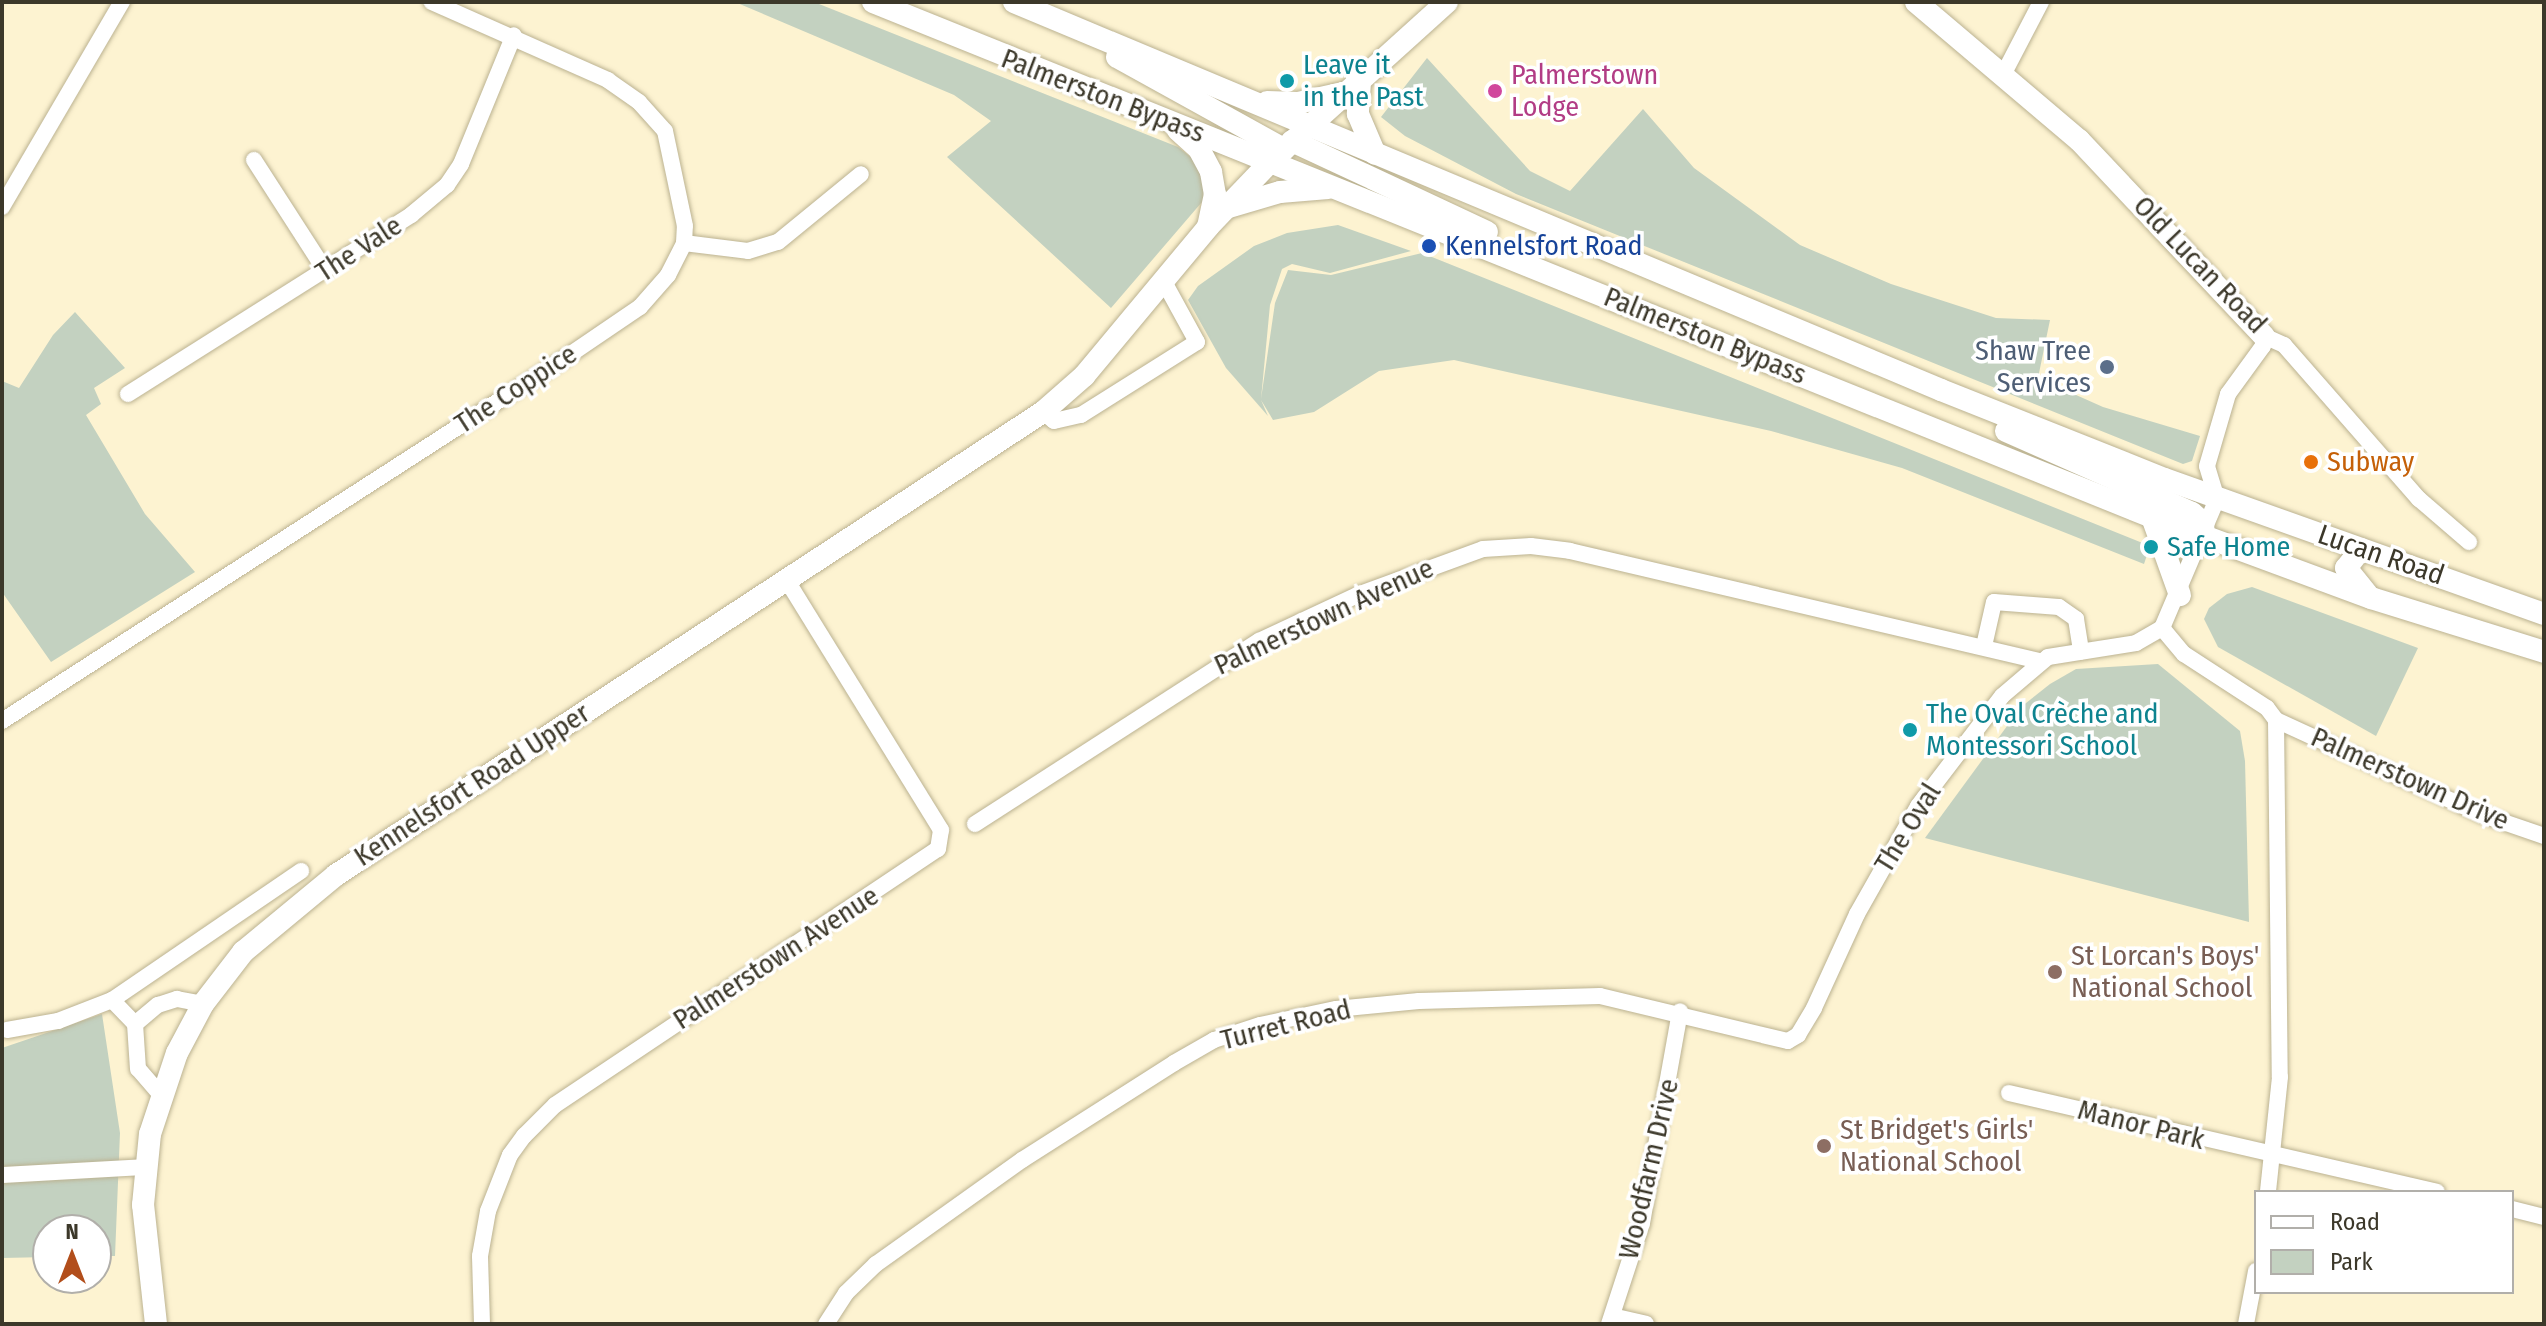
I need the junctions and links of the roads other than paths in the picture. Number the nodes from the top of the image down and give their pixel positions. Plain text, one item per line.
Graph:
1 (122, 2) edge
2 (432, 2) edge
3 (873, 2) edge
4 (1014, 2) edge
5 (1447, 2) edge
6 (1916, 2) edge
7 (2041, 2) edge
8 (1039, 12) junction
9 (514, 35) junction
10 (2004, 73) junction
11 (1354, 87) junction
12 (1246, 100) junction
13 (1163, 118) junction
14 (1310, 126) junction
15 (1283, 150) junction
16 (1375, 154) junction
17 (254, 160) dead end
18 (861, 174) dead end
19 (1339, 188) junction
20 (2, 207) edge
21 (1225, 209) junction
22 (1208, 227) junction
23 (684, 243) junction
24 (325, 270) junction
25 (1163, 280) junction
26 (1589, 289) junction
27 (2264, 336) junction
28 (1941, 390) junction
29 (128, 394) dead end
30 (1043, 412) junction
31 (2217, 499) junction
32 (2152, 517) junction
33 (2204, 537) junction
34 (2469, 542) dead end
35 (2361, 549) junction
36 (787, 581) junction
37 (2180, 595) junction
38 (2371, 598) junction
39 (2544, 614) edge
40 (2162, 628) junction
41 (1984, 646) junction
42 (2081, 652) junction
43 (2544, 652) edge
44 (2039, 661) junction
45 (2276, 720) junction
46 (2, 721) edge
47 (975, 824) dead end
48 (2544, 836) edge
49 (301, 871) dead end
50 (112, 1000) junction
51 (203, 1004) junction
52 (1680, 1011) junction
53 (135, 1024) junction
54 (7, 1030) dead end
55 (1788, 1041) joint
56 (2009, 1093) dead end
57 (160, 1094) junction
58 (2273, 1156) junction
59 (144, 1167) junction
60 (2, 1175) edge
61 (2268, 1190) edge
62 (2428, 1190) edge
63 (2514, 1210) edge
64 (2544, 1217) edge
65 (2254, 1282) edge
66 (1610, 1320) edge
67 (156, 1324) edge
68 (482, 1324) edge
69 (826, 1324) edge
70 (1646, 1324) edge
71 (2246, 1324) edge

1 - 20 street
2 - 9 street
3 - 13 main road, Palmerston Bypass
4 - 8 main road, Palmerston Bypass
5 - 11 main road, Kennelsfort Road Upper
6 - 10 main road, Old Lucan Road
7 - 10 street
8 - 12 main road, Palmerston Bypass
8 - 15 main road
9 - 23 street
9 - 24 street, The Vale
10 - 27 main road, Old Lucan Road
11 - 12 main road
11 - 14 main road, Kennelsfort Road Upper
11 - 16 main road
12 - 14 main road, Palmerston Bypass
13 - 15 main road, Palmerston Bypass
13 - 22 main road
14 - 15 main road, Kennelsfort Road Upper
14 - 16 main road, Palmerston Bypass
15 - 19 main road, Palmerston Bypass
15 - 21 main road, Kennelsfort Road Upper
15 - 26 main road
16 - 28 main road, Palmerston Bypass
17 - 24 street
18 - 23 street
19 - 21 main road
19 - 26 main road, Palmerston Bypass
21 - 22 main road, Kennelsfort Road Upper
22 - 25 main road, Kennelsfort Road Upper
23 - 46 street, The Coppice
24 - 29 street, The Vale
25 - 30 main road, Kennelsfort Road Upper
25 - 30 street
26 - 32 main road, Palmerston Bypass
27 - 31 street
27 - 34 street, Old Lucan Road
28 - 31 main road, Palmerston Bypass
28 - 33 main road
30 - 36 main road, Kennelsfort Road Upper
31 - 33 street
31 - 35 main road, Lucan Road
32 - 33 main road, Palmerston Bypass
32 - 37 main road
33 - 37 street
33 - 38 main road, Palmerston Bypass
35 - 38 main road
35 - 39 main road, Lucan Road
36 - 51 main road, Kennelsfort Road Upper
36 - 68 street, Palmerstown Avenue
37 - 40 street
38 - 43 main road, Palmerston Bypass
40 - 42 street
40 - 45 street
41 - 42 street
41 - 44 street, Palmerstown Avenue
41 - 47 street, Palmerstown Avenue
42 - 44 street
44 - 55 street, The Oval
45 - 48 street, Palmerstown Drive
45 - 58 street
49 - 50 street
50 - 53 street
50 - 54 street
51 - 53 street
51 - 57 main road, Kennelsfort Road Upper
52 - 55 street, Turret Road
52 - 66 street, Woodfarm Drive
52 - 69 street, Turret Road
53 - 57 street
56 - 58 street, Manor Park
57 - 59 main road, Kennelsfort Road Upper
58 - 61 street
58 - 62 street, Manor Park
59 - 60 street
59 - 67 main road, Kennelsfort Road Upper
63 - 64 street
65 - 71 street
66 - 70 street

